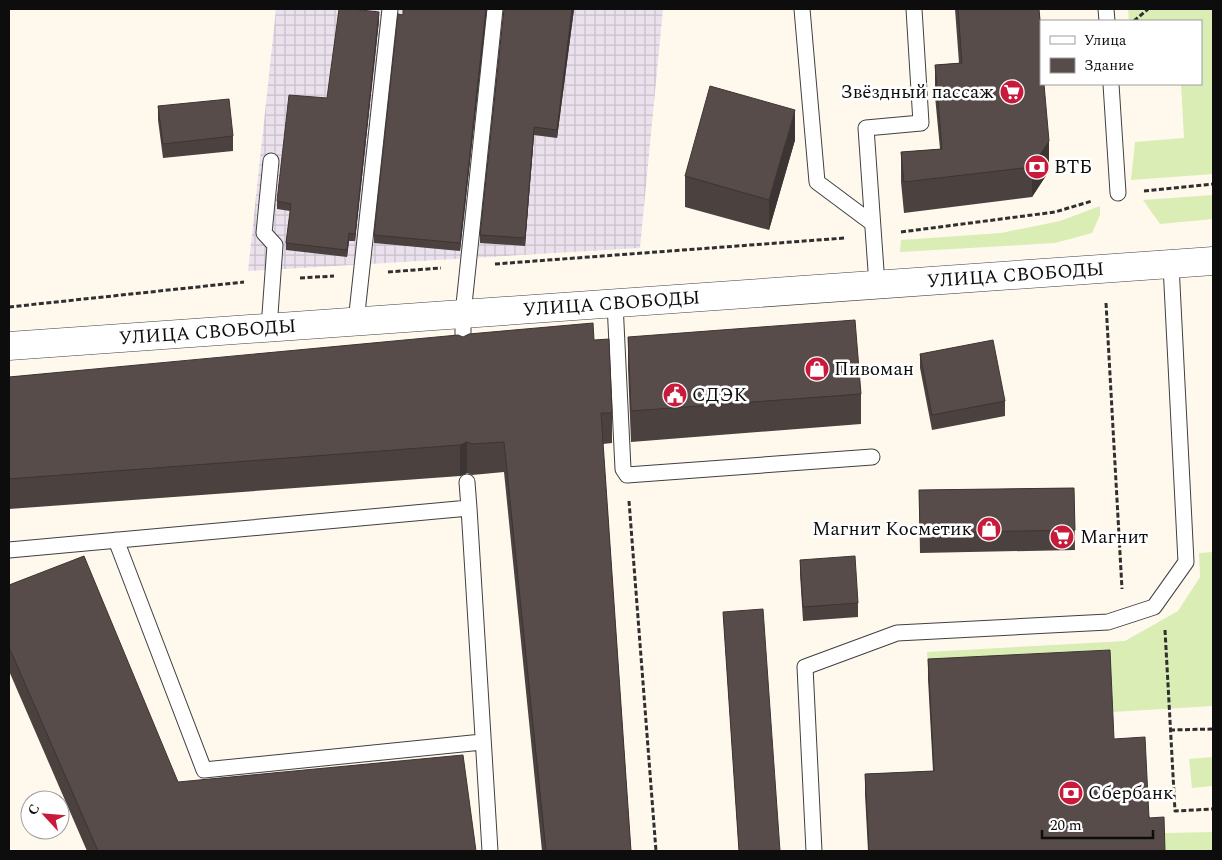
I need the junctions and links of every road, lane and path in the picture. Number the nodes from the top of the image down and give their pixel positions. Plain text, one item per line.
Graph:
1 (390, 9) edge
2 (495, 9) edge
3 (802, 9) edge
4 (914, 9) edge
5 (1148, 9) edge
6 (1135, 20) edge
7 (1111, 85) edge
8 (271, 161) dead end
9 (1213, 184) edge
10 (1118, 193) junction
11 (873, 229) junction
12 (1213, 262) edge
13 (1170, 265) junction
14 (469, 266) junction
15 (362, 274) junction
16 (273, 279) junction
17 (877, 285) junction
18 (1105, 294) dead end
19 (615, 303) junction
20 (9, 307) edge
21 (463, 314) junction
22 (356, 322) junction
23 (269, 328) junction
24 (9, 346) edge
25 (463, 358) edge
26 (872, 457) dead end
27 (627, 475) junction
28 (467, 482) dead end
29 (469, 508) junction
30 (116, 540) junction
31 (9, 550) edge
32 (1163, 594) junction
33 (1124, 617) junction
34 (1213, 729) edge
35 (1170, 730) junction
36 (482, 742) junction
37 (1213, 809) edge
38 (490, 851) edge
39 (656, 851) edge
40 (814, 851) edge

1 - 15 lane
2 - 14 lane
3 - 11 lane
4 - 11 lane
5 - 6 path
7 - 10 lane
8 - 16 lane
9 - 10 path
10 - 11 path
11 - 14 path
11 - 17 lane
12 - 13 street, УЛИЦА СВОБОДЫ
13 - 17 street, УЛИЦА СВОБОДЫ
13 - 32 lane
14 - 15 path
14 - 21 lane
15 - 16 path
15 - 22 lane
16 - 20 path
16 - 23 lane
17 - 19 street, УЛИЦА СВОБОДЫ
18 - 33 path
19 - 21 street, УЛИЦА СВОБОДЫ
19 - 27 lane
21 - 22 street, УЛИЦА СВОБОДЫ
21 - 25 lane
22 - 23 street, УЛИЦА СВОБОДЫ
23 - 24 street, УЛИЦА СВОБОДЫ
26 - 27 lane
27 - 39 path
28 - 29 lane
29 - 30 lane
29 - 36 lane
30 - 31 lane
30 - 36 lane
32 - 33 lane
32 - 35 path
33 - 40 lane
34 - 35 path
35 - 37 path
36 - 38 lane

